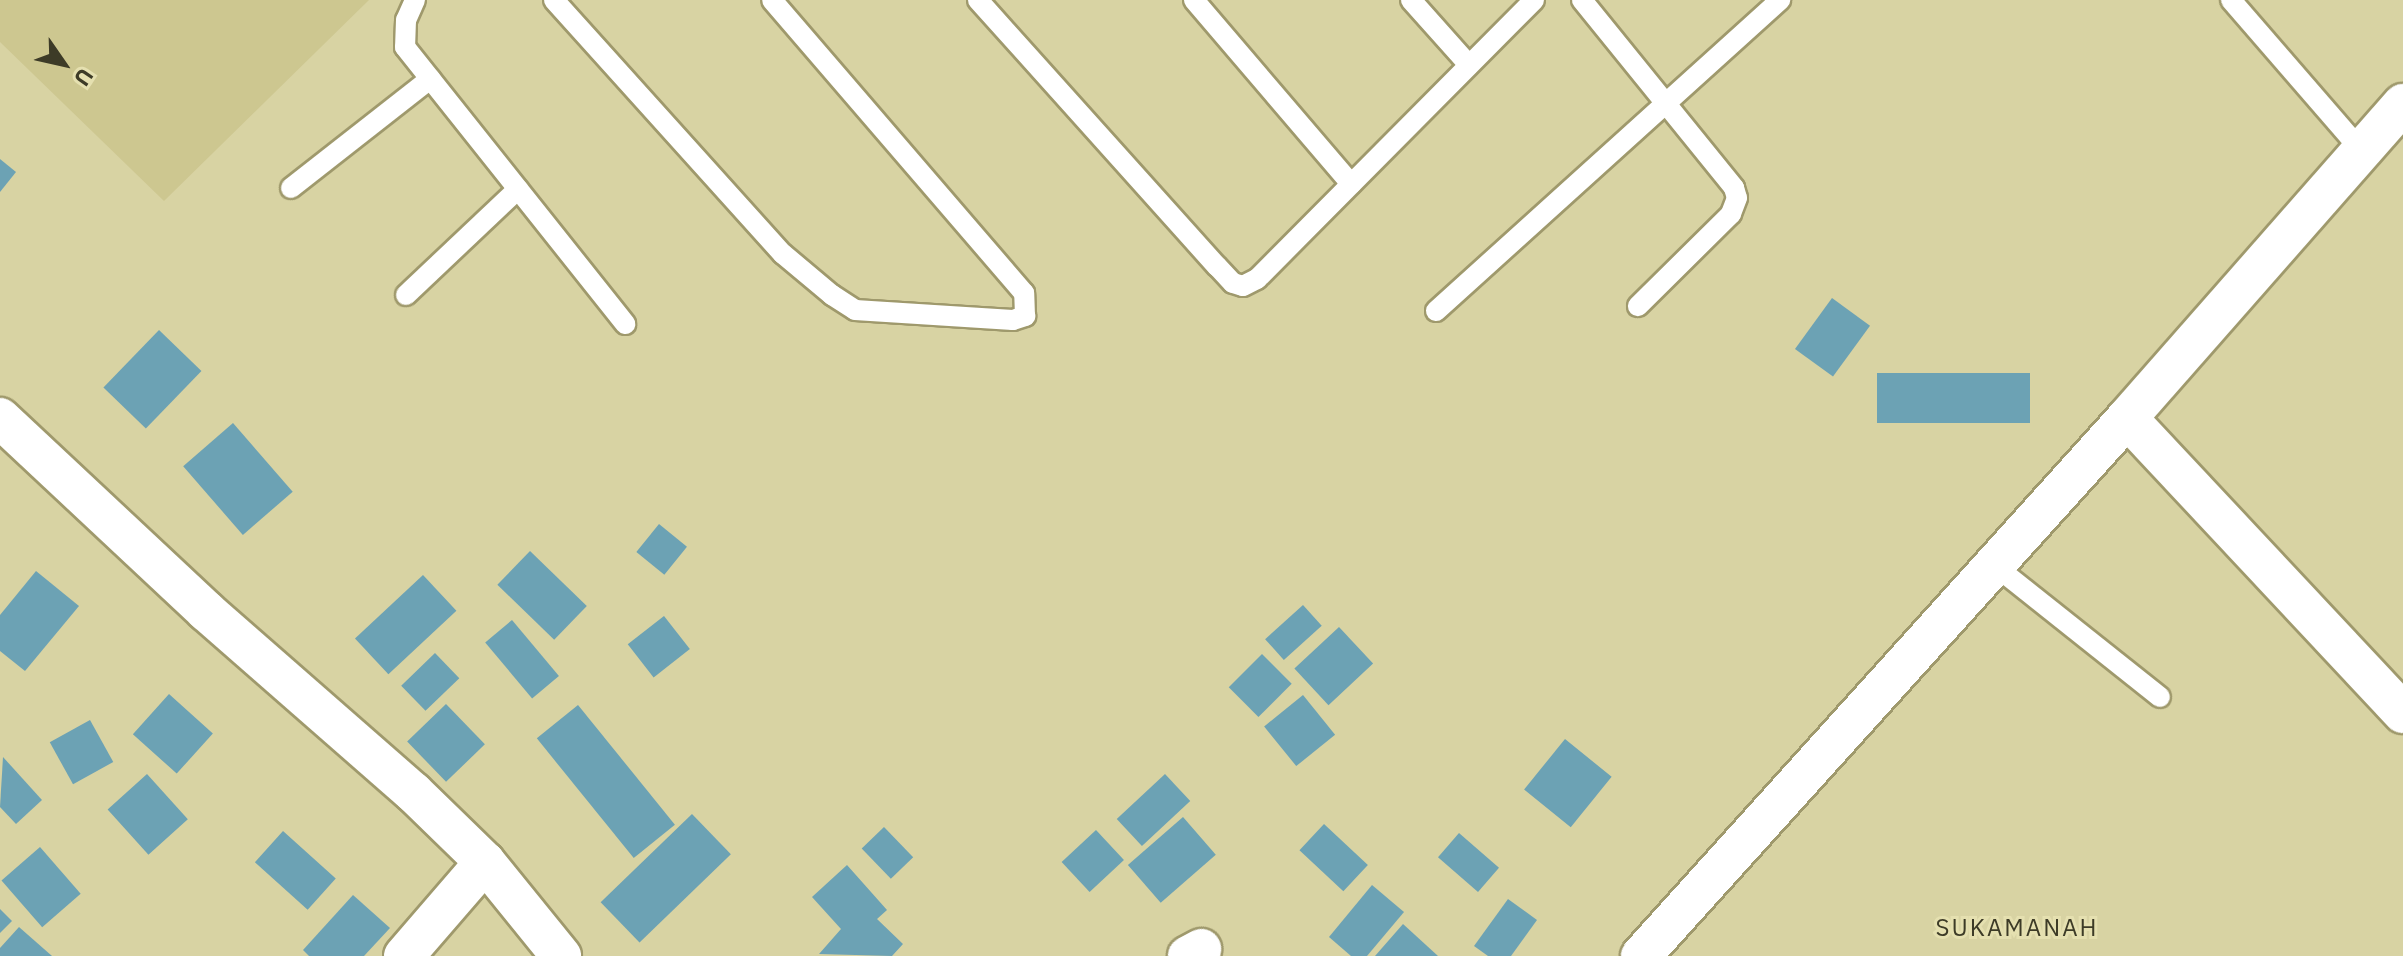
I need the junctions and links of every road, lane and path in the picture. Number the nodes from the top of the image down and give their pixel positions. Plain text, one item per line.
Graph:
1 (415, 0) edge
2 (554, 0) edge
3 (772, 0) edge
4 (978, 0) edge
5 (1194, 0) edge
6 (1411, 0) edge
7 (1534, 0) edge
8 (1582, 0) edge
9 (1780, 0) edge
10 (2231, 0) edge
11 (1469, 65) junction
12 (430, 79) junction
13 (1665, 103) junction
14 (2403, 104) edge
15 (2362, 151) junction
16 (1351, 184) junction
17 (291, 188) dead end
18 (518, 189) junction
19 (406, 295) dead end
20 (1638, 306) dead end
21 (1436, 311) dead end
22 (625, 324) dead end
23 (0, 418) edge
24 (2127, 418) junction
25 (1994, 565) junction
26 (2160, 697) dead end
27 (2403, 713) edge
28 (485, 862) junction
29 (404, 956) edge
30 (561, 956) edge
31 (1641, 956) edge

1 - 12 lane
2 - 3 lane
4 - 16 lane
5 - 16 lane
6 - 11 lane
7 - 11 lane
8 - 13 lane
9 - 13 lane
10 - 15 lane
11 - 16 lane
12 - 17 lane
12 - 18 lane
13 - 20 lane
13 - 21 lane
14 - 15 street
15 - 24 street
18 - 19 lane
18 - 22 lane
23 - 28 street
24 - 25 street
24 - 27 street
25 - 26 lane
25 - 31 street
28 - 29 street
28 - 30 street

